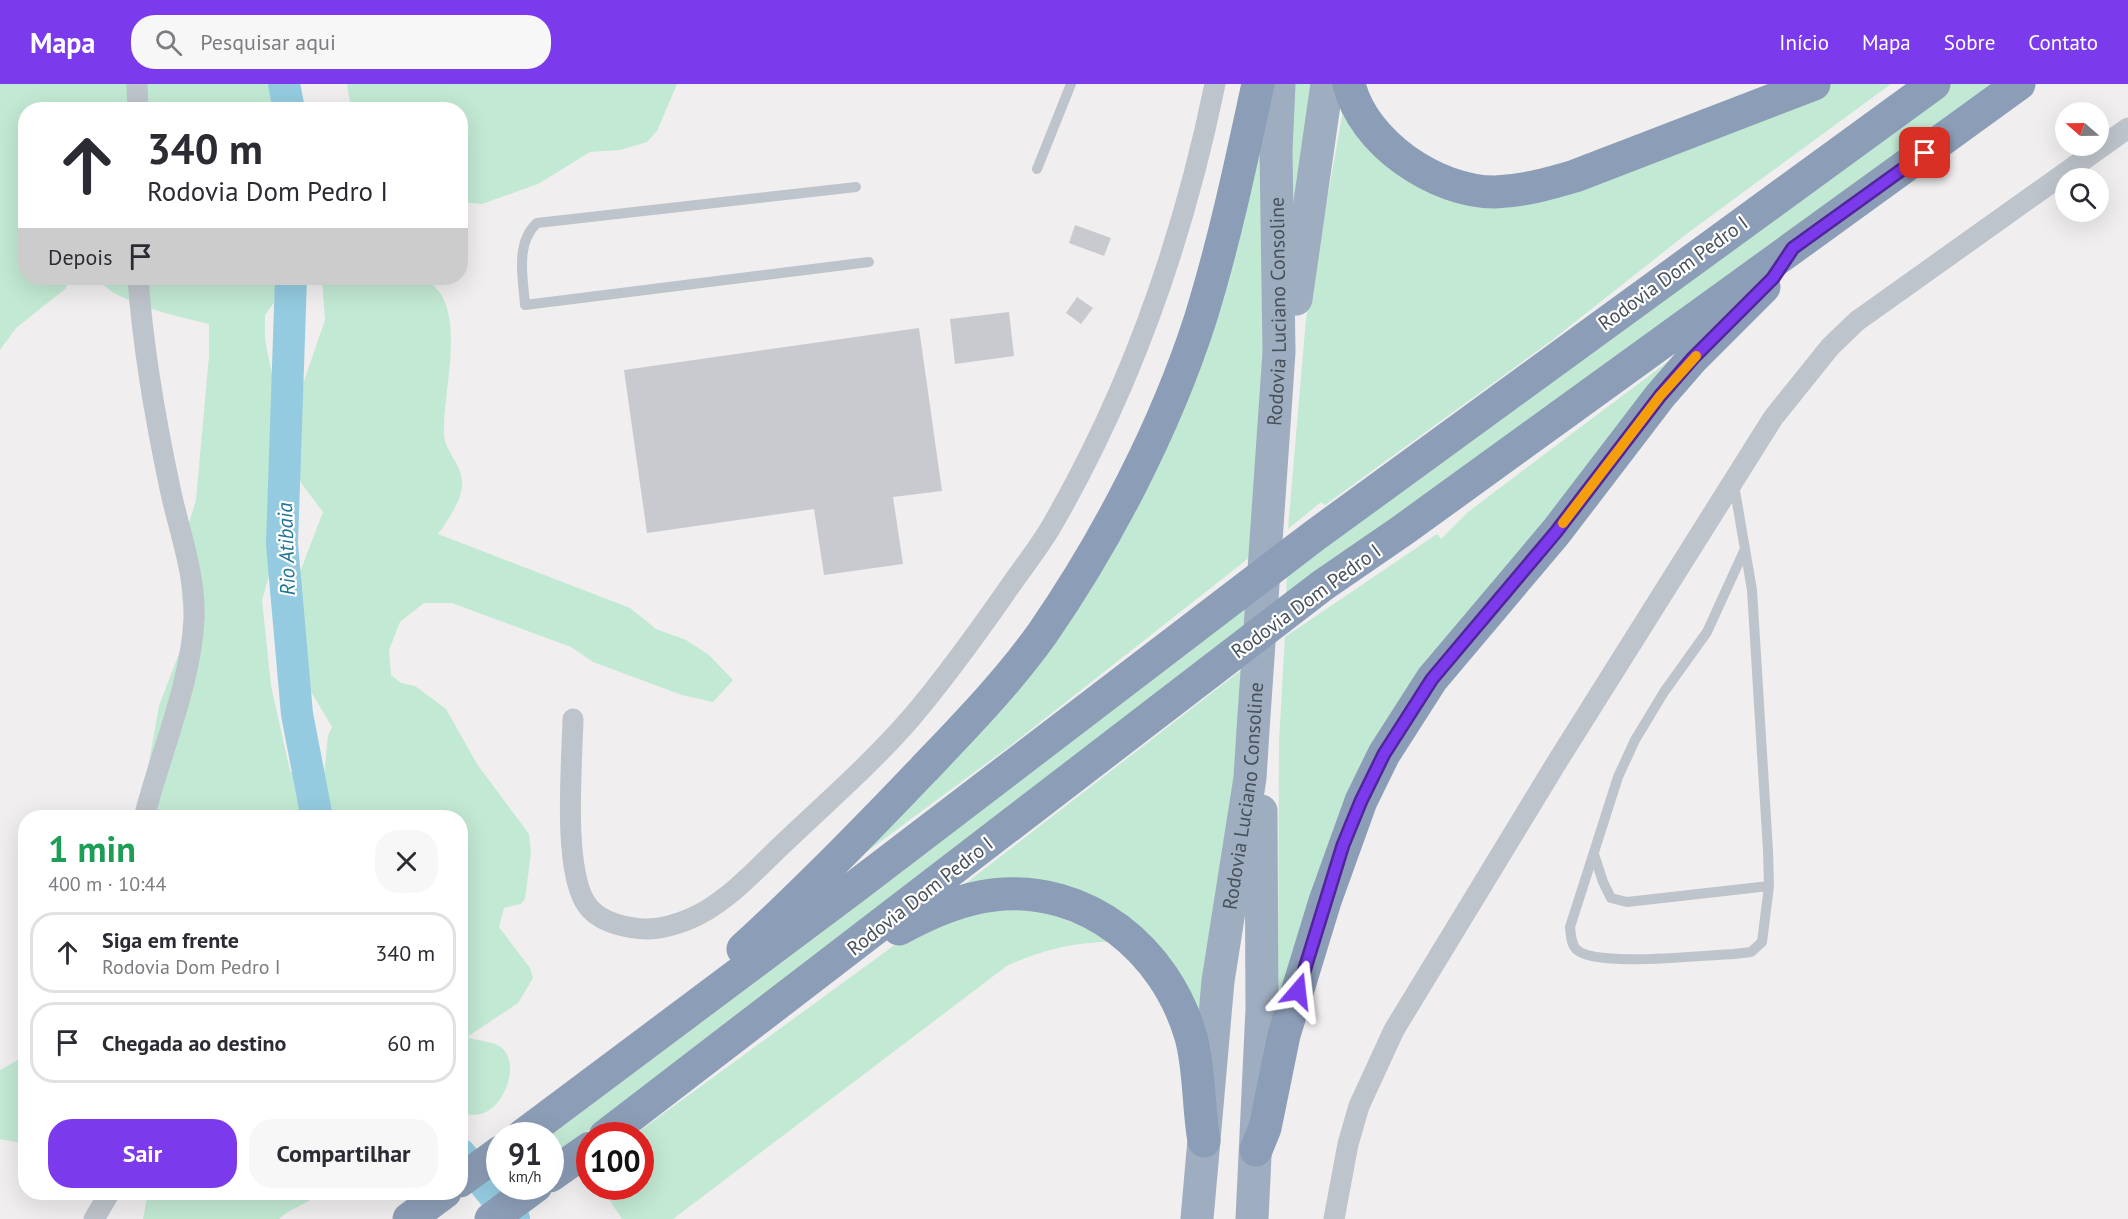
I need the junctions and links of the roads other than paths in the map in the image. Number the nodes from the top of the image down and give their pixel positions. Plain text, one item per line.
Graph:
1 (137, 84) edge
2 (1071, 84) edge
3 (1215, 84) edge
4 (1258, 84) edge
5 (1278, 84) edge
6 (1327, 84) edge
7 (1349, 84) edge
8 (1814, 84) edge
9 (1934, 84) edge
10 (2019, 84) edge
11 (138, 102) edge
12 (2128, 128) edge
13 (1037, 169) dead end
14 (856, 187) dead end
15 (1793, 248) junction
16 (869, 262) dead end
17 (139, 285) edge
18 (1733, 480) junction
19 (1744, 551) junction
20 (573, 719) dead end
21 (146, 810) edge
22 (1594, 853) junction
23 (1769, 886) junction
24 (858, 943) junction
25 (674, 1022) junction
26 (540, 1122) edge
27 (623, 1122) edge
28 (1204, 1141) junction
29 (1256, 1150) junction
30 (486, 1162) edge
31 (468, 1175) edge
32 (105, 1200) edge
33 (434, 1200) edge
34 (517, 1200) edge
35 (94, 1219) edge
36 (409, 1219) edge
37 (491, 1219) edge
38 (1197, 1219) edge
39 (1252, 1219) edge
40 (1334, 1219) edge

1 - 11 street
2 - 13 lane
3 - 20 street
4 - 25 highway
5 - 28 highway, Rodovia Luciano Consoline
6 - 29 highway, Rodovia Luciano Consoline
7 - 8 highway
9 - 25 highway, Rodovia Dom Pedro I
10 - 15 highway, Rodovia Dom Pedro I
12 - 18 street
14 - 16 lane
15 - 24 highway, Rodovia Dom Pedro I
15 - 29 highway
17 - 21 street
18 - 19 lane
18 - 40 street
19 - 22 lane
19 - 23 lane
22 - 23 lane
22 - 23 lane
24 - 27 highway, Rodovia Dom Pedro I
24 - 28 highway
25 - 26 highway, Rodovia Dom Pedro I
28 - 38 highway, Rodovia Luciano Consoline
29 - 39 highway, Rodovia Luciano Consoline
30 - 31 highway
32 - 35 street
33 - 36 highway
34 - 37 highway

